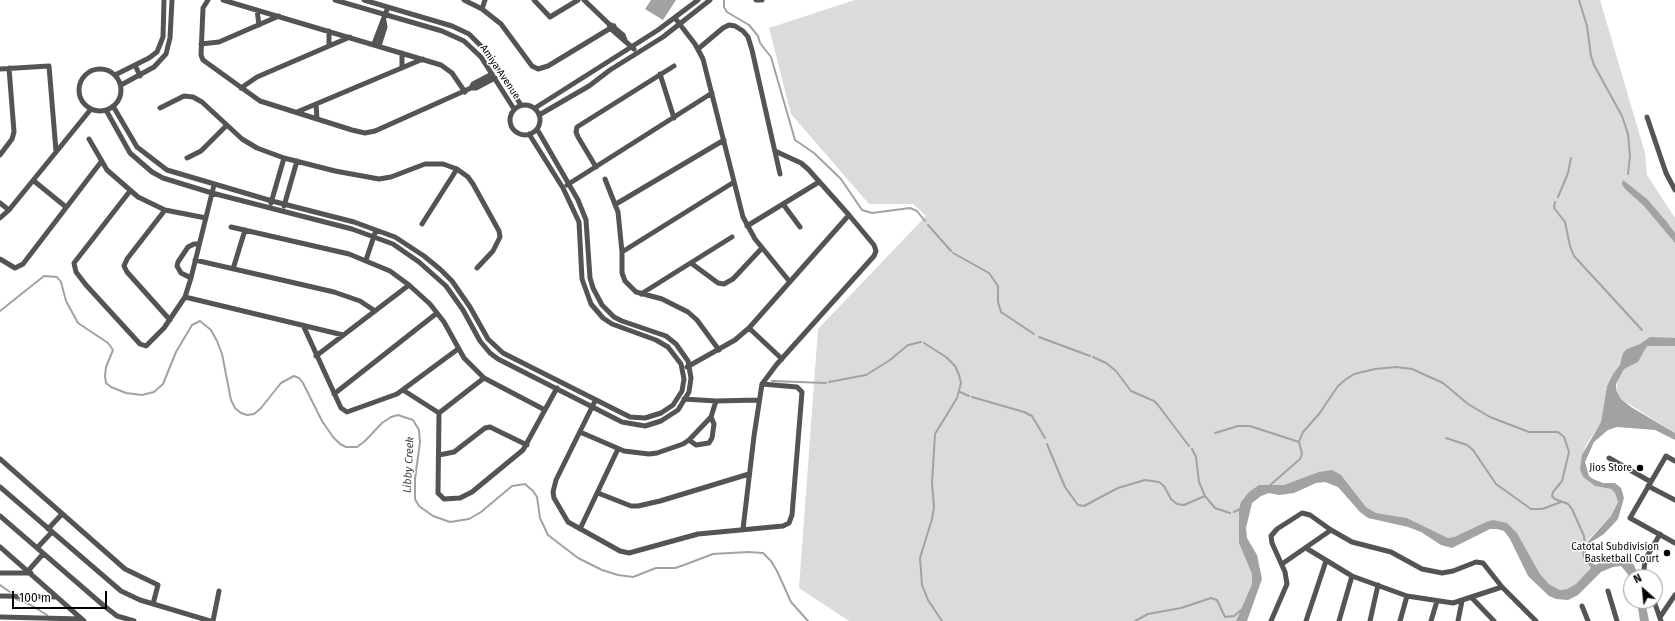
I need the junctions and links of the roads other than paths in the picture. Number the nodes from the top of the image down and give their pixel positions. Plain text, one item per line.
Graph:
1 (164, 0) edge
2 (172, 0) edge
3 (225, 0) edge
4 (335, 0) edge
5 (361, 0) edge
6 (364, 0) edge
7 (464, 0) edge
8 (485, 0) edge
9 (534, 0) edge
10 (578, 0) edge
11 (584, 0) edge
12 (698, 0) edge
13 (710, 0) edge
14 (756, 0) edge
15 (762, 0) edge
16 (205, 1) edge
17 (358, 7) junction
18 (388, 7) junction
19 (482, 9) junction
20 (257, 10) junction
21 (386, 14) junction
22 (279, 16) junction
23 (675, 18) junction
24 (259, 25) junction
25 (680, 25) junction
26 (611, 26) junction
27 (329, 31) junction
28 (350, 37) junction
29 (201, 44) junction
30 (377, 45) junction
31 (329, 46) junction
32 (632, 47) junction
33 (698, 49) junction
34 (402, 53) junction
35 (636, 53) junction
36 (423, 59) junction
37 (142, 62) junction
38 (135, 65) junction
39 (674, 66) dead end
40 (9, 68) junction
41 (402, 68) junction
42 (0, 69) edge
43 (148, 71) junction
44 (115, 74) junction
45 (660, 74) junction
46 (140, 76) junction
47 (494, 76) junction
48 (121, 85) junction
49 (241, 88) junction
50 (465, 92) junction
51 (712, 93) junction
52 (316, 104) junction
53 (521, 105) junction
54 (113, 106) junction
55 (160, 108) dead end
56 (535, 108) junction
57 (90, 109) junction
58 (514, 109) junction
59 (106, 110) junction
60 (297, 112) junction
61 (539, 115) junction
62 (1647, 117) dead end
63 (674, 118) junction
64 (317, 119) junction
65 (227, 125) junction
66 (537, 129) junction
67 (529, 134) junction
68 (89, 139) dead end
69 (724, 140) junction
70 (56, 151) junction
71 (775, 151) junction
72 (0, 155) edge
73 (187, 158) dead end
74 (284, 158) junction
75 (297, 161) junction
76 (101, 162) junction
77 (596, 167) junction
78 (456, 169) junction
79 (780, 174) dead end
80 (605, 179) dead end
81 (34, 181) junction
82 (734, 182) junction
83 (819, 182) junction
84 (569, 184) junction
85 (214, 185) junction
86 (563, 188) junction
87 (1675, 190) edge
88 (130, 191) junction
89 (212, 193) junction
90 (272, 201) junction
91 (0, 203) edge
92 (284, 204) junction
93 (616, 204) junction
94 (783, 204) junction
95 (66, 207) junction
96 (270, 208) junction
97 (9, 210) junction
98 (165, 210) junction
99 (282, 212) junction
100 (849, 215) junction
101 (0, 218) edge
102 (206, 218) junction
103 (422, 224) dead end
104 (747, 226) junction
105 (231, 227) dead end
106 (800, 227) dead end
107 (245, 230) junction
108 (376, 230) junction
109 (374, 237) junction
110 (732, 237) dead end
111 (199, 244) junction
112 (762, 248) junction
113 (622, 252) junction
114 (0, 259) edge
115 (196, 260) junction
116 (366, 260) junction
117 (691, 263) junction
118 (476, 268) dead end
119 (233, 269) junction
120 (191, 278) junction
121 (790, 282) junction
122 (409, 285) junction
123 (641, 294) junction
124 (184, 297) junction
125 (375, 311) junction
126 (437, 313) junction
127 (170, 320) junction
128 (303, 325) junction
129 (749, 328) junction
130 (343, 335) junction
131 (458, 349) junction
132 (719, 350) junction
133 (316, 356) junction
134 (782, 359) junction
135 (689, 366) junction
136 (683, 369) junction
137 (484, 378) junction
138 (560, 382) junction
139 (762, 384) junction
140 (404, 390) junction
141 (556, 390) junction
142 (334, 394) junction
143 (679, 397) junction
144 (686, 399) junction
145 (759, 400) junction
146 (595, 401) junction
147 (716, 401) junction
148 (592, 407) junction
149 (545, 410) junction
150 (439, 414) junction
151 (711, 417) junction
152 (580, 432) junction
153 (689, 440) junction
154 (527, 445) junction
155 (618, 449) junction
156 (439, 455) junction
157 (1610, 458) dead end
158 (0, 459) edge
159 (1675, 461) edge
160 (749, 474) junction
161 (1650, 484) junction
162 (0, 487) edge
163 (598, 492) junction
164 (1675, 500) edge
165 (62, 514) junction
166 (0, 516) edge
167 (580, 528) junction
168 (50, 530) junction
169 (743, 530) junction
170 (1331, 530) junction
171 (1660, 534) junction
172 (1675, 543) edge
173 (0, 547) edge
174 (37, 548) junction
175 (1306, 548) junction
176 (0, 552) edge
177 (6, 552) junction
178 (43, 554) junction
179 (1326, 561) junction
180 (1282, 564) junction
181 (1644, 569) edge
182 (30, 572) junction
183 (0, 573) edge
184 (1352, 576) junction
185 (1378, 585) junction
186 (1502, 587) junction
187 (219, 591) dead end
188 (1608, 591) dead end
189 (1675, 595) edge
190 (0, 596) edge
191 (1407, 596) junction
192 (58, 597) junction
193 (1472, 598) junction
194 (1437, 601) junction
195 (1462, 601) junction
196 (153, 604) junction
197 (1582, 606) dead end
198 (1657, 609) edge
199 (0, 617) edge
200 (1661, 619) edge
201 (82, 620) edge
202 (1492, 620) edge
203 (1615, 620) edge
204 (134, 621) edge
205 (212, 621) edge
206 (1271, 621) edge
207 (1306, 621) edge
208 (1339, 621) edge
209 (1370, 621) edge
210 (1400, 621) edge
211 (1432, 621) edge
212 (1458, 621) edge
213 (1536, 621) edge
214 (1588, 621) edge

1 - 37 street
2 - 43 street
3 - 20 street
4 - 17 street, Amiya Avenue
5 - 17 street
6 - 18 street, Amiya Avenue
7 - 19 street
8 - 19 street
9 - 10 street
11 - 26 street
12 - 23 street
13 - 25 street
14 - 15 street
16 - 29 street
17 - 21 street, Amiya Avenue
18 - 21 street
18 - 53 street, Amiya Avenue
19 - 26 street
20 - 22 street
20 - 24 street
21 - 30 street
21 - 47 street, Amiya Avenue
22 - 24 street
22 - 27 street
23 - 25 street
23 - 32 street
24 - 29 street
25 - 33 street
25 - 35 street
26 - 32 street
27 - 28 street
27 - 31 street
28 - 30 street
28 - 31 street
29 - 49 street
30 - 34 street
31 - 49 street
32 - 35 street
32 - 56 street
33 - 51 street
33 - 71 street
34 - 36 street
34 - 41 street
35 - 61 street
36 - 41 street
36 - 50 street
37 - 38 street
37 - 43 street
38 - 44 street
38 - 46 street
39 - 45 street
40 - 42 street
40 - 70 street
40 - 72 street
41 - 52 street
43 - 46 street
44 - 48 street
44 - 57 street
45 - 63 street
45 - 77 street
46 - 48 street
47 - 50 street
47 - 58 street, Amiya Avenue
48 - 54 street
49 - 60 street
50 - 64 street
51 - 63 street
51 - 69 street
52 - 60 street
52 - 64 street
53 - 56 street
53 - 58 street
54 - 59 street
54 - 85 street
55 - 65 street
56 - 61 street
57 - 59 street
57 - 70 street
58 - 67 street
59 - 89 street
60 - 64 street
61 - 66 street
62 - 87 street
63 - 77 street
65 - 73 street
65 - 74 street
66 - 67 street
66 - 84 street
67 - 86 street
68 - 76 street
69 - 82 street
69 - 93 street
70 - 81 street
71 - 79 street
71 - 83 street
74 - 75 street
74 - 90 street
75 - 78 street
75 - 92 street
76 - 88 street
76 - 95 street
77 - 84 street
78 - 103 street
78 - 118 street
80 - 93 street
81 - 95 street
81 - 97 street
82 - 104 street
82 - 113 street
83 - 94 street
83 - 100 street
84 - 86 street
84 - 135 street
85 - 89 street
85 - 90 street
86 - 136 street
88 - 98 street
88 - 127 street
89 - 96 street
89 - 102 street
90 - 92 street
90 - 96 street
91 - 97 street
92 - 99 street
92 - 108 street
93 - 113 street
94 - 104 street
94 - 106 street
95 - 114 street
96 - 99 street
97 - 101 street
98 - 102 street
98 - 127 street
99 - 109 street
100 - 121 street
100 - 134 street
102 - 111 street
104 - 112 street
105 - 107 street
107 - 116 street
107 - 119 street
108 - 109 street
108 - 138 street
109 - 116 street
109 - 141 street
110 - 117 street
111 - 115 street
111 - 120 street
112 - 117 street
112 - 121 street
113 - 123 street
115 - 119 street
115 - 120 street
116 - 122 street
117 - 123 street
119 - 125 street
120 - 124 street
121 - 129 street
122 - 125 street
122 - 126 street
123 - 132 street
124 - 127 street
124 - 128 street
125 - 130 street
126 - 131 street
126 - 142 street
128 - 130 street
128 - 133 street
129 - 132 street
129 - 134 street
130 - 133 street
131 - 137 street
131 - 140 street
132 - 135 street
133 - 142 street
134 - 139 street
135 - 136 street
135 - 144 street
136 - 143 street
137 - 149 street
137 - 150 street
138 - 141 street
138 - 146 street
139 - 145 street
139 - 169 street
140 - 142 street
140 - 150 street
141 - 148 street
141 - 149 street
143 - 144 street
143 - 146 street
144 - 147 street
144 - 148 street
145 - 147 street
145 - 160 street
146 - 148 street
147 - 151 street
148 - 152 street
149 - 154 street
150 - 156 street
151 - 153 street
151 - 153 street
152 - 155 street
152 - 167 street
153 - 155 street
154 - 156 street
154 - 156 street
155 - 163 street
157 - 161 street
158 - 165 street
159 - 161 street
160 - 163 street
160 - 169 street
161 - 164 street
161 - 171 street
162 - 168 street
163 - 167 street
165 - 168 street
165 - 196 street
166 - 174 street
167 - 169 street
168 - 174 street
168 - 196 street
170 - 175 street
170 - 180 street
170 - 186 street
171 - 172 street
171 - 181 street
173 - 177 street
174 - 178 street
175 - 179 street
175 - 180 street
176 - 177 street
177 - 182 street
178 - 182 street
178 - 204 street
179 - 184 street
179 - 207 street
180 - 206 street
182 - 183 street
182 - 192 street
184 - 185 street
184 - 208 street
185 - 191 street
185 - 209 street
186 - 193 street
186 - 213 street
187 - 205 street
188 - 203 street
189 - 200 street
190 - 192 street
191 - 194 street
191 - 210 street
192 - 201 street
193 - 195 street
193 - 202 street
194 - 195 street
194 - 211 street
195 - 212 street
196 - 205 street
197 - 214 street
198 - 200 street
199 - 201 street

